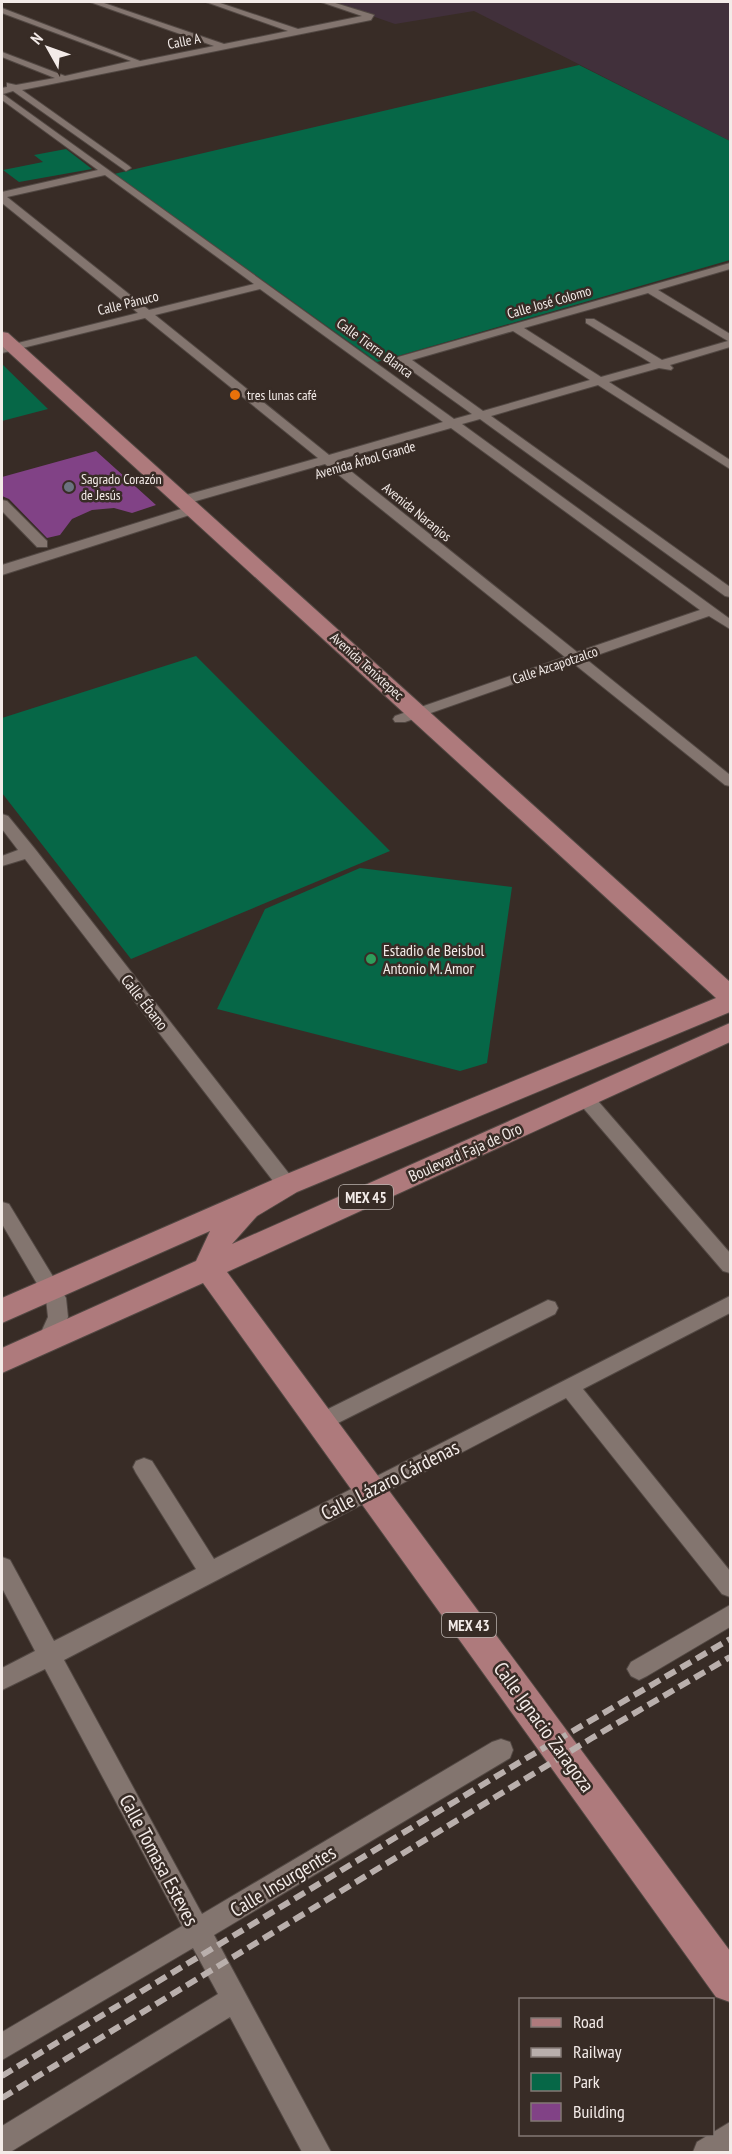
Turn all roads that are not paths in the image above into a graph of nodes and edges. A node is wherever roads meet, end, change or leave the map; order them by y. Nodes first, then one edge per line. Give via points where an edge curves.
1 (94, 2) edge
2 (210, 2) edge
3 (325, 2) edge
4 (2, 10) edge
5 (295, 31) junction
6 (221, 45) junction
7 (2, 54) edge
8 (134, 62) junction
9 (60, 77) junction
10 (7, 88) edge
11 (2, 96) edge
12 (98, 172) junction
13 (2, 197) edge
14 (730, 266) edge
15 (262, 285) junction
16 (649, 289) junction
17 (146, 314) junction
18 (590, 321) dead end
19 (521, 325) junction
20 (730, 338) edge
21 (730, 344) edge
22 (4, 348) edge
23 (730, 353) edge
24 (403, 358) junction
25 (376, 366) junction
26 (666, 368) junction
27 (612, 384) junction
28 (489, 420) junction
29 (458, 428) junction
30 (730, 453) edge
31 (333, 464) junction
32 (730, 465) edge
33 (2, 504) edge
34 (179, 507) junction
35 (2, 521) edge
36 (35, 546) junction
37 (2, 556) edge
38 (2, 570) edge
39 (730, 593) edge
40 (710, 611) junction
41 (730, 625) edge
42 (574, 658) junction
43 (409, 715) junction
44 (730, 782) edge
45 (2, 819) edge
46 (29, 852) junction
47 (2, 861) edge
48 (729, 1010) edge
49 (585, 1098) junction
50 (287, 1185) junction
51 (2, 1209) edge
52 (730, 1266) edge
53 (208, 1268) junction
54 (52, 1289) junction
55 (730, 1304) edge
56 (548, 1308) dead end
57 (2, 1311) edge
58 (48, 1339) junction
59 (2, 1361) edge
60 (570, 1388) junction
61 (321, 1422) junction
62 (144, 1467) dead end
63 (371, 1490) junction
64 (2, 1568) edge
65 (210, 1572) junction
66 (730, 1587) edge
67 (730, 1615) edge
68 (48, 1655) junction
69 (639, 1669) dead end
70 (2, 1680) edge
71 (501, 1750) dead end
72 (198, 1932) junction
73 (730, 1983) edge
74 (233, 2000) junction
75 (2, 2047) edge
76 (730, 2136) edge
77 (2, 2141) edge
78 (317, 2152) edge
79 (707, 2152) edge

1 - 6 street
2 - 5 street
3 - 5 street, Calle A via 368,16
4 - 8 street
5 - 6 street, Calle A
6 - 8 street, Calle A
7 - 9 street
8 - 9 street, Calle A
9 - 10 street, Calle A
10 - 12 street via 122,166
11 - 12 street, Calle Tierra Blanca
12 - 13 street
12 - 15 street, Calle Tierra Blanca
13 - 17 street, Avenida Naranjos
14 - 16 street, Calle José Colomo
15 - 17 street, Calle Pánuco
15 - 25 street, Calle Tierra Blanca
16 - 19 street, Calle José Colomo
16 - 20 street
17 - 22 street, Calle Pánuco
17 - 31 street, Avenida Naranjos
18 - 26 street
19 - 24 street, Calle José Colomo
19 - 27 street
21 - 26 street, Avenida Árbol Grande
22 - 34 main road, Avenida Tenixtepec
23 - 26 street, Avenida Árbol Grande
24 - 25 street, Calle José Colomo
24 - 28 street
25 - 29 street, Calle Tierra Blanca
26 - 27 street, Avenida Árbol Grande
27 - 28 street, Avenida Árbol Grande
27 - 30 street
27 - 32 street
28 - 29 street, Avenida Árbol Grande
28 - 39 street
29 - 31 street, Avenida Árbol Grande
29 - 40 street, Calle Tierra Blanca
31 - 34 street, Avenida Árbol Grande
31 - 42 street, Avenida Naranjos
33 - 36 street
34 - 36 street, Avenida Árbol Grande
34 - 38 street, Avenida Árbol Grande
34 - 43 main road, Avenida Tenixtepec
35 - 36 street
36 - 37 street, Avenida Árbol Grande
40 - 41 street, Calle Tierra Blanca
40 - 42 street, Calle Azcapotzalco
42 - 43 street, Calle Azcapotzalco
42 - 44 street, Avenida Naranjos
43 - 48 main road, Avenida Tenixtepec
45 - 46 street, Calle Ébano
46 - 47 street
46 - 50 street, Calle Ébano
48 - 49 main road, Boulevard Faja de Oro / MEX 45
48 - 50 main road, MEX 45
49 - 52 street
49 - 53 main road, Boulevard Faja de Oro / MEX 45
50 - 53 main road via 234,1218 217,1242
50 - 54 main road, MEX 45
51 - 54 street
53 - 58 main road, Boulevard Faja de Oro / MEX 45
53 - 61 main road, Calle Ignacio Zaragoza / MEX 43
54 - 57 main road, MEX 45
54 - 58 street via 58,1317
55 - 60 street, Calle Lázaro Cárdenas
56 - 61 street
58 - 59 main road, Boulevard Faja de Oro / MEX 45
60 - 63 street, Calle Lázaro Cárdenas
60 - 66 street
61 - 63 main road, Calle Ignacio Zaragoza / MEX 43
62 - 65 street
63 - 65 street, Calle Lázaro Cárdenas
63 - 73 main road, Calle Ignacio Zaragoza / MEX 43
64 - 68 street, Calle Tomasa Esteves
65 - 68 street, Calle Lázaro Cárdenas
67 - 69 street
68 - 70 street, Calle Lázaro Cárdenas
68 - 72 street, Calle Tomasa Esteves
71 - 72 street, Calle Insurgentes
72 - 74 street, Calle Tomasa Esteves
72 - 75 street, Calle Insurgentes
74 - 77 street
74 - 78 street, Calle Tomasa Esteves
76 - 79 street

